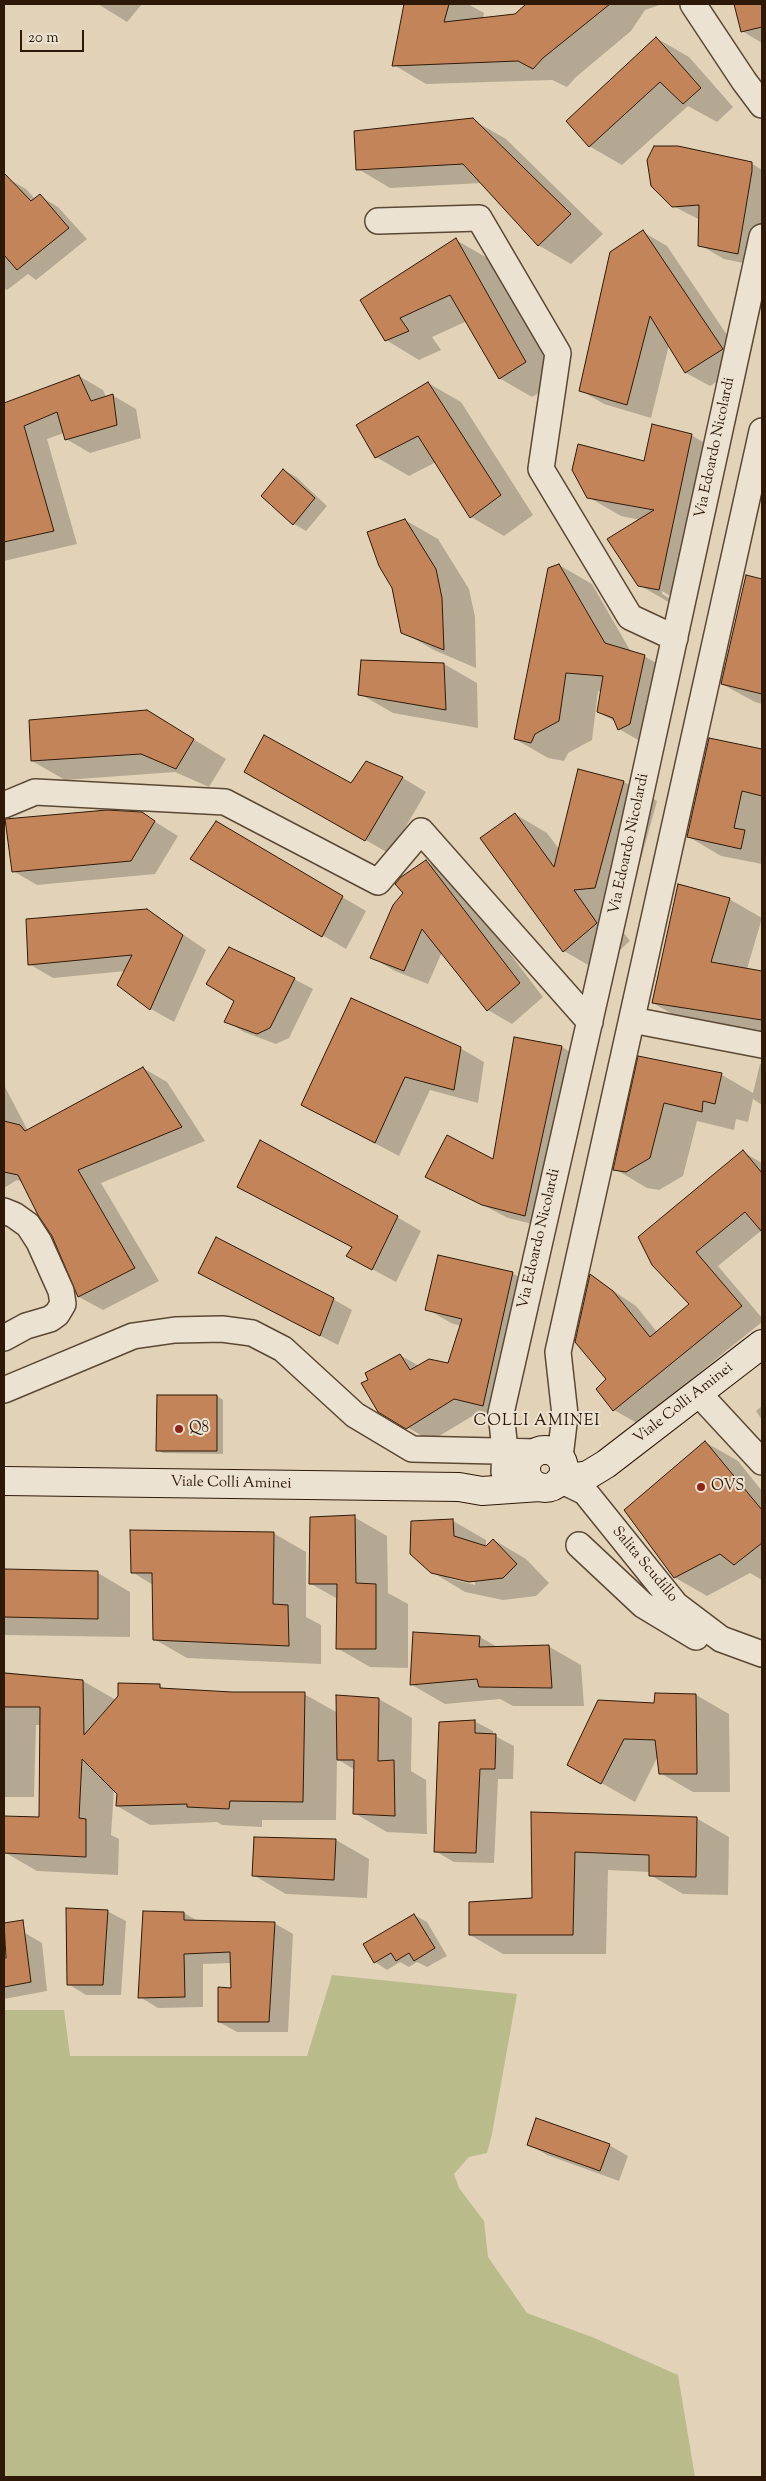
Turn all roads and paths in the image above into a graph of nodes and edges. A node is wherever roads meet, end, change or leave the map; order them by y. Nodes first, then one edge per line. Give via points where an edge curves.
1 (693, 4) edge
2 (762, 105) edge
3 (378, 221) dead end
4 (762, 237) edge
5 (762, 431) edge
6 (675, 638) junction
7 (4, 805) edge
8 (632, 1020) junction
9 (590, 1022) junction
10 (762, 1045) edge
11 (4, 1211) edge
12 (4, 1338) edge
13 (762, 1344) edge
14 (4, 1390) edge
15 (698, 1394) junction
16 (762, 1462) edge
17 (534, 1466) junction
18 (4, 1481) edge
19 (459, 1487) junction
20 (579, 1546) dead end
21 (720, 1639) junction
22 (762, 1654) edge

1 - 2 street
3 - 6 street via 478,218 558,353 542,469 630,617
4 - 6 street, Via Edoardo Nicolardi
5 - 8 street
6 - 9 street, Via Edoardo Nicolardi
7 - 9 street via 35,792 225,802 378,882 421,831
8 - 10 street
8 - 17 street via 558,1352 566,1415
9 - 17 street, Via Edoardo Nicolardi via 501,1413
11 - 12 street via 28,1225 61,1291 63,1304 58,1314 50,1319 26,1326
13 - 15 main road, Viale Colli Aminei
14 - 17 street via 133,1336 222,1328 252,1333 283,1349 355,1415 400,1444 412,1449 466,1452
15 - 16 street
15 - 17 main road, Viale Colli Aminei via 588,1475
17 - 19 main road, Viale Colli Aminei
17 - 19 main road, Viale Colli Aminei via 482,1491
17 - 21 street, Salita Scudillo via 585,1492 676,1604
18 - 19 main road, Viale Colli Aminei
20 - 21 street via 643,1605 698,1638
21 - 22 street, Salita Scudillo

